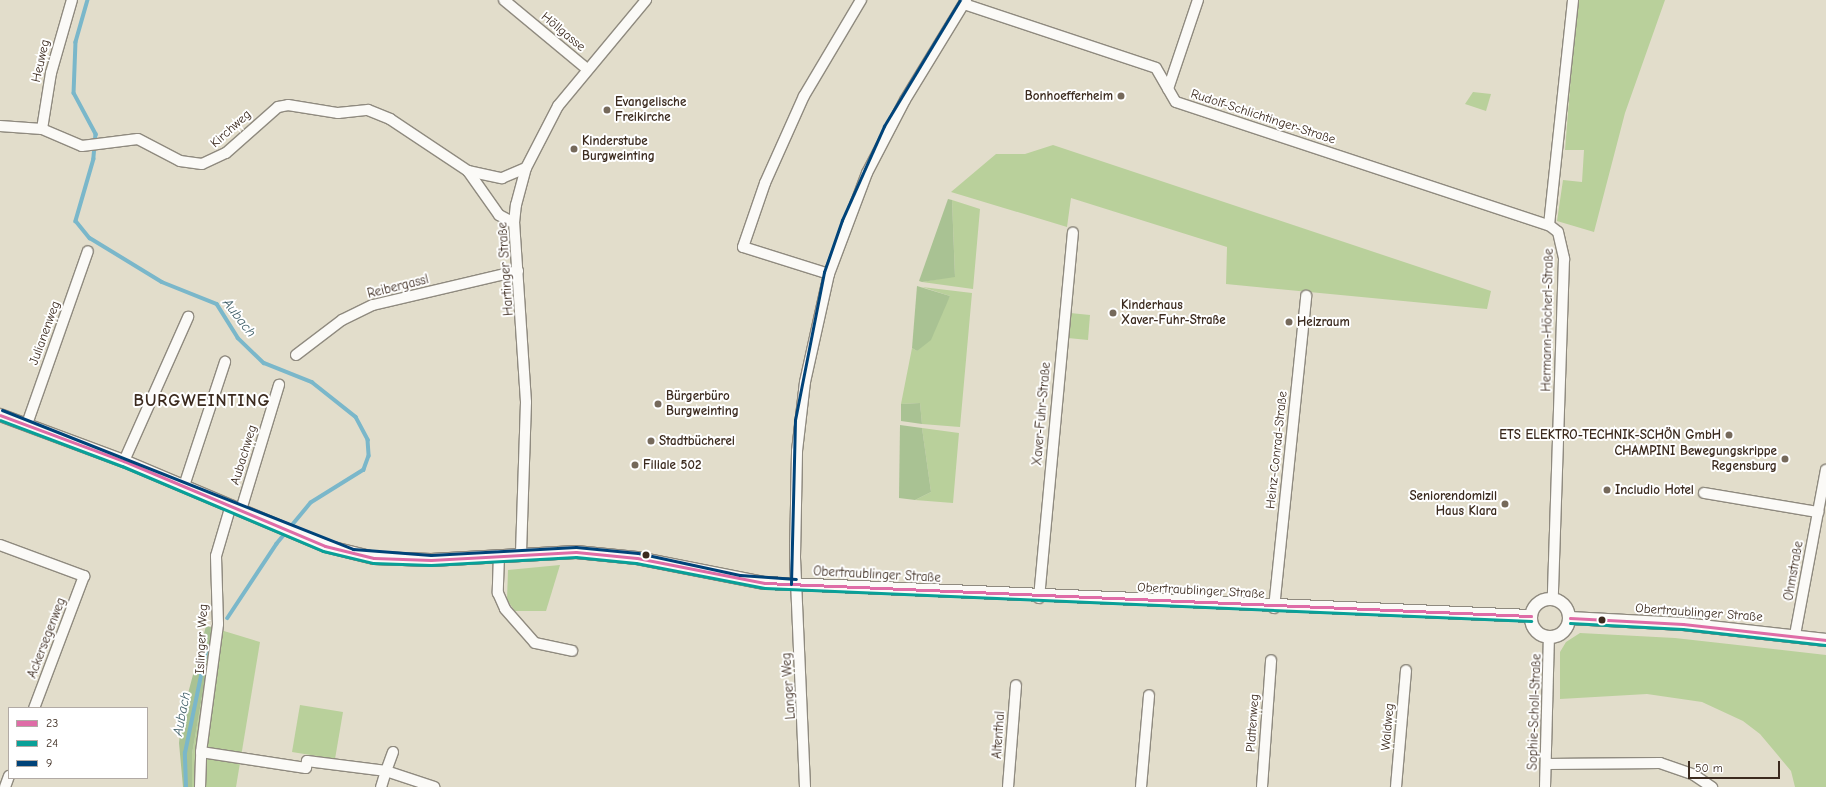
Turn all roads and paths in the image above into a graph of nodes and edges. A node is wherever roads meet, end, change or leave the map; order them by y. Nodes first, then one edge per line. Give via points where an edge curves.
1 (72, 0) edge
2 (504, 0) edge
3 (646, 0) edge
4 (861, 0) edge
5 (1198, 0) edge
6 (1573, 0) edge
7 (965, 2) edge
8 (586, 68) junction
9 (1168, 89) junction
10 (0, 126) edge
11 (42, 129) junction
12 (526, 168) junction
13 (468, 171) junction
14 (514, 223) junction
15 (1549, 225) junction
16 (1073, 233) dead end
17 (88, 251) dead end
18 (518, 271) junction
19 (829, 274) junction
20 (1306, 296) dead end
21 (188, 317) dead end
22 (296, 355) dead end
23 (225, 362) dead end
24 (279, 385) dead end
25 (0, 415) edge
26 (27, 424) junction
27 (124, 461) junction
28 (1826, 470) edge
29 (184, 486) junction
30 (1704, 493) dead end
31 (236, 507) junction
32 (1818, 512) junction
33 (0, 545) edge
34 (520, 553) junction
35 (499, 555) junction
36 (796, 584) junction
37 (1039, 598) junction
38 (1553, 598) junction
39 (1274, 608) junction
40 (1531, 616) junction
41 (1570, 618) junction
42 (1795, 635) junction
43 (1549, 638) junction
44 (1826, 640) edge
45 (572, 651) dead end
46 (1271, 660) dead end
47 (1406, 670) dead end
48 (1016, 685) dead end
49 (1149, 695) dead end
50 (34, 707) edge
51 (201, 752) junction
52 (393, 752) dead end
53 (1547, 764) junction
54 (386, 771) junction
55 (200, 787) edge
56 (381, 787) edge
57 (434, 787) edge
58 (805, 787) edge
59 (1008, 787) edge
60 (1142, 787) edge
61 (1262, 787) edge
62 (1396, 787) edge
63 (1545, 787) edge
64 (1712, 787) edge

1 - 11 street, Heuweg via 54,57
2 - 8 street, Höllgasse
3 - 8 street, Hartinger Straße
4 - 19 street via 798,108 765,183 743,247
5 - 9 street
6 - 15 street
7 - 9 street, Rudolf-Schlichtinger-Straße via 1156,68
7 - 19 street, Langer Weg via 889,128 847,222
8 - 12 street, Hartinger Straße via 542,133
9 - 15 street, Rudolf-Schlichtinger-Straße via 1176,102
10 - 11 street, Kirchweg
11 - 13 street, Kirchweg via 82,146 138,139 180,161 202,164 220,157 278,107 288,105 338,113 368,110 390,119
12 - 13 street, Kirchweg via 502,178
12 - 14 street, Hartinger Straße
13 - 14 street, Kirchweg via 499,215
14 - 18 street, Hartinger Straße
15 - 38 street, Hermann-Höcherl-Straße via 1558,232 1564,260
16 - 37 street, Xaver-Fuhr-Straße
17 - 26 street, Julianenweg
18 - 22 street, Reibergassl via 373,305 342,320
18 - 34 street, Hartinger Straße via 526,402
19 - 36 street, Langer Weg via 800,421
20 - 39 street, Heinz-Conrad-Straße
21 - 27 street
23 - 29 street
24 - 31 street, Aubachweg
25 - 26 street, Obertraublinger Straße
26 - 27 street, Obertraublinger Straße
27 - 29 street, Obertraublinger Straße
28 - 32 street, Ohmstraße
29 - 31 street, Obertraublinger Straße
30 - 32 street
31 - 35 street, Obertraublinger Straße via 325,546 374,558 431,560
31 - 51 street, Islinger Weg via 216,556 218,624
32 - 42 street, Ohmstraße
33 - 50 street, Ackersegenweg via 84,576
34 - 35 street, Obertraublinger Straße
34 - 36 street, Obertraublinger Straße via 576,552 637,558 739,580
35 - 45 street via 498,593 505,609 535,643
36 - 37 street, Obertraublinger Straße
36 - 58 street, Langer Weg
37 - 39 street, Obertraublinger Straße
38 - 40 street via 1538,603
38 - 41 street via 1568,609
39 - 40 street, Obertraublinger Straße
40 - 43 street via 1536,631
41 - 42 street, Obertraublinger Straße via 1683,624
41 - 43 street via 1564,632
42 - 44 street, Obertraublinger Straße
43 - 53 street, Sophie-Scholl-Straße
46 - 61 street, Plattenweg
47 - 62 street, Waldweg
48 - 59 street, Altenthal
49 - 60 street
51 - 54 street via 306,768 307,761
51 - 55 street, Islinger Weg
52 - 54 street
53 - 63 street, Sophie-Scholl-Straße
53 - 64 street via 1660,764 1694,775
54 - 56 street
54 - 57 street

